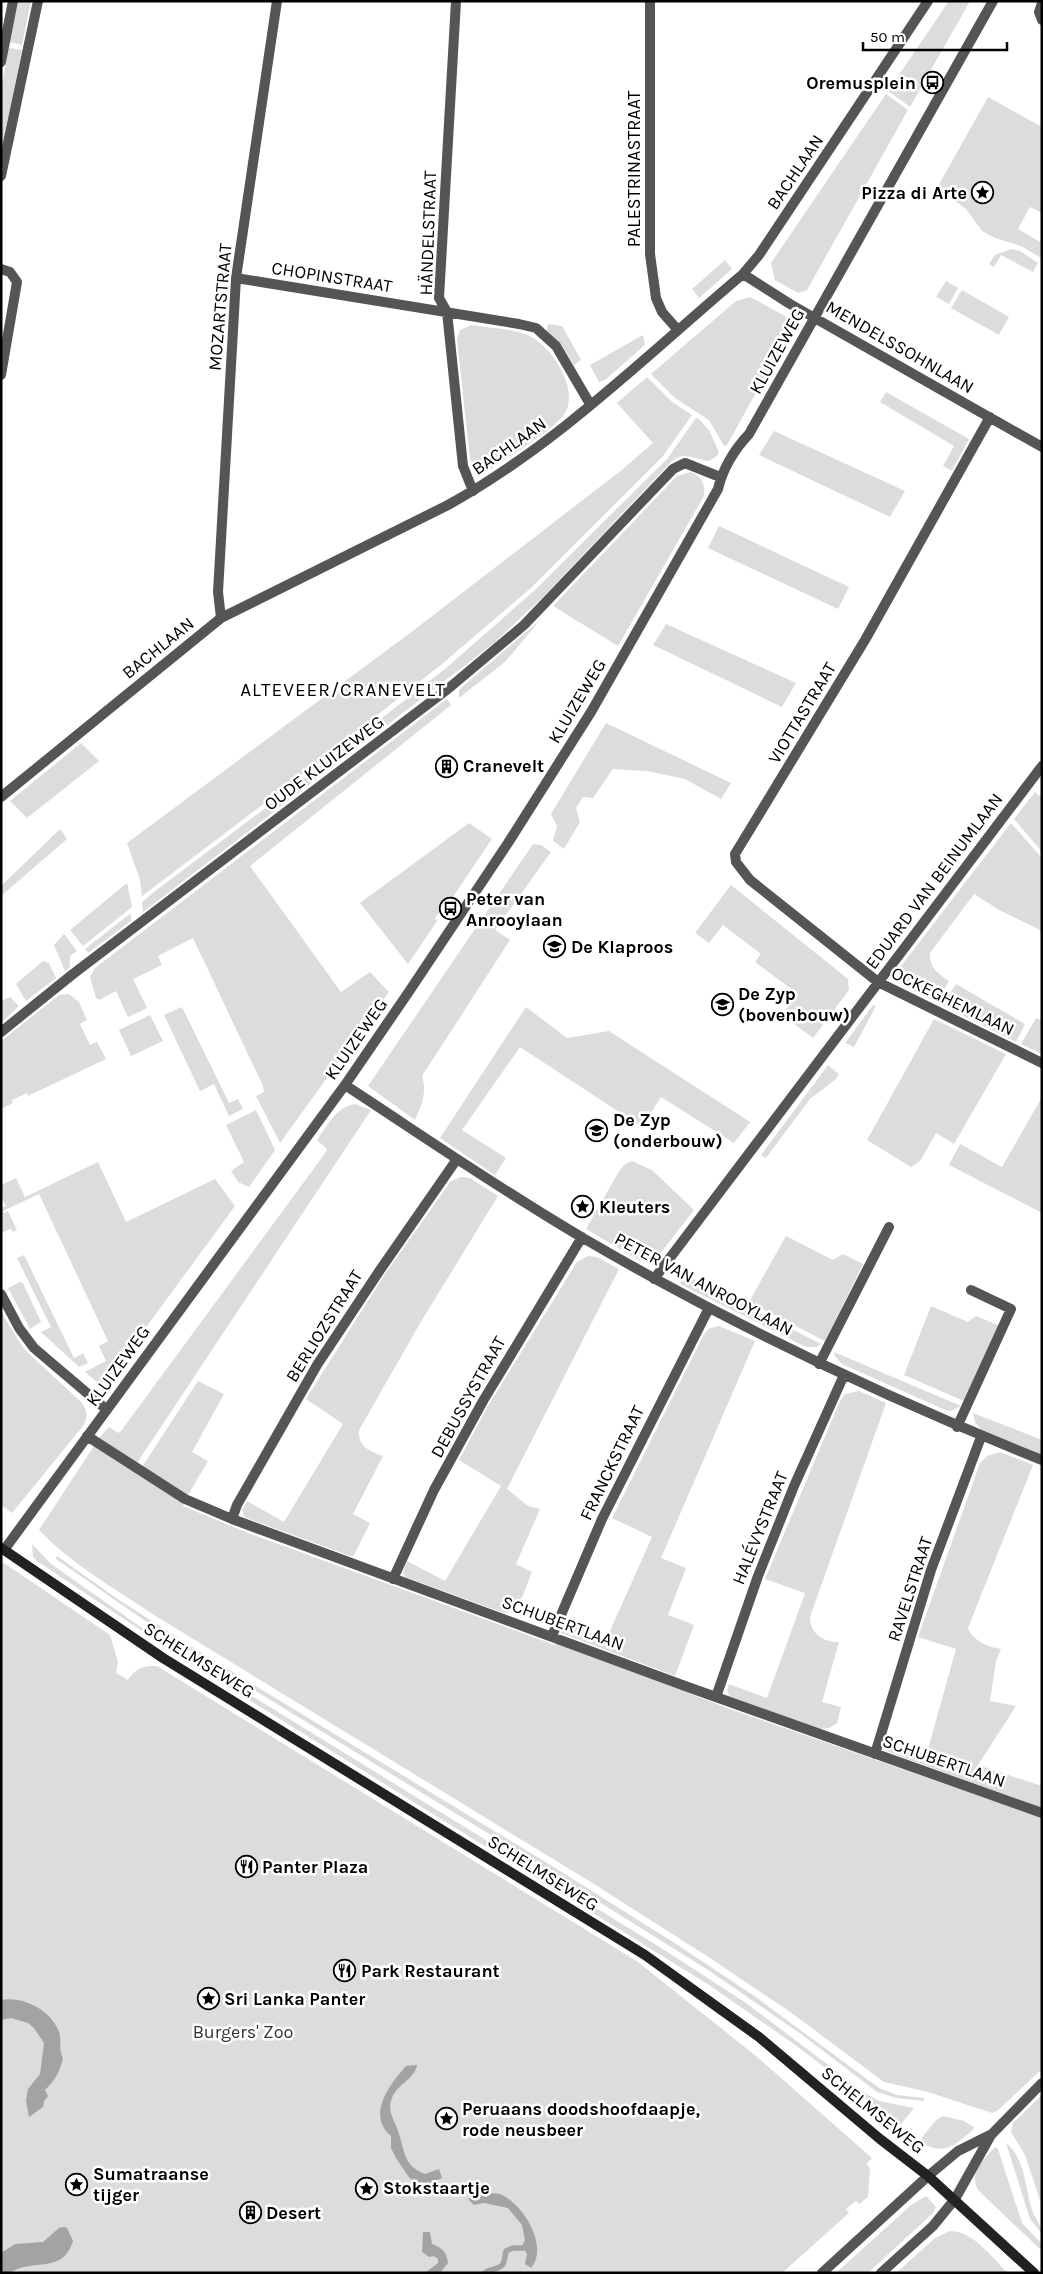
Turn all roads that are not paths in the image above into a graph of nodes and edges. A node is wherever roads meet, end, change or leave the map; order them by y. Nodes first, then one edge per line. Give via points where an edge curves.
1 (13, 1) edge
2 (38, 1) edge
3 (277, 1) edge
4 (456, 1) edge
5 (650, 1) edge
6 (928, 1) edge
7 (993, 1) edge
8 (1042, 3) edge
9 (1042, 20) edge
10 (1, 62) edge
11 (2, 175) edge
12 (1, 269) edge
13 (743, 274) junction
14 (236, 278) junction
15 (447, 312) junction
16 (814, 316) junction
17 (677, 329) junction
18 (1, 374) edge
19 (590, 404) junction
20 (990, 417) junction
21 (1042, 447) edge
22 (720, 478) junction
23 (473, 491) junction
24 (221, 618) junction
25 (1042, 766) edge
26 (1, 797) edge
27 (878, 982) junction
28 (1, 1032) edge
29 (1042, 1063) edge
30 (344, 1085) junction
31 (457, 1159) junction
32 (889, 1227) dead end
33 (582, 1237) junction
34 (654, 1279) junction
35 (971, 1290) dead end
36 (1, 1294) edge
37 (709, 1308) junction
38 (819, 1364) junction
39 (844, 1375) junction
40 (106, 1410) junction
41 (958, 1427) junction
42 (87, 1436) junction
43 (981, 1436) junction
44 (1042, 1460) edge
45 (232, 1519) junction
46 (3, 1549) edge
47 (393, 1579) junction
48 (552, 1636) junction
49 (716, 1697) junction
50 (875, 1754) junction
51 (1042, 1813) edge
52 (1042, 2083) edge
53 (991, 2135) junction
54 (928, 2176) junction
55 (955, 2199) junction
56 (822, 2273) edge
57 (881, 2273) edge
58 (1034, 2273) edge

1 - 10 street
2 - 11 street
3 - 14 street, MOZARTSTRAAT
4 - 15 street, HÄNDELSTRAAT via 439,298
5 - 17 street, PALESTRINASTRAAT via 650,254 656,298 662,312
6 - 13 street, BACHLAAN via 759,255
7 - 16 street, KLUIZEWEG
8 - 9 street
12 - 18 street via 10,272 17,282
13 - 16 street, MENDELSSOHNLAAN
13 - 17 street, BACHLAAN
14 - 15 street, CHOPINSTRAAT
14 - 24 street, MOZARTSTRAAT via 218,592
15 - 19 street, CHOPINSTRAAT via 536,328 556,346
15 - 23 street, HÄNDELSTRAAT via 463,466
16 - 20 street, MENDELSSOHNLAAN
16 - 22 street, KLUIZEWEG via 749,434 738,446
17 - 19 street, BACHLAAN
19 - 23 street, BACHLAAN via 560,430
20 - 21 street, MENDELSSOHNLAAN
20 - 27 street, VIOTTASTRAAT via 870,632 735,854 736,862 750,880
22 - 28 street, OUDE KLUIZEWEG via 685,463 673,469 549,600 486,658
22 - 30 street, KLUIZEWEG via 707,509 591,712 508,843
23 - 24 street, BACHLAAN
24 - 26 street, BACHLAAN
25 - 27 street, EDUARD VAN BEINUMLAAN
27 - 29 street, OCKEGHEMLAAN
27 - 34 street, EDUARD VAN BEINUMLAAN
30 - 31 street, PETER VAN ANROOYLAAN
30 - 40 street, KLUIZEWEG
31 - 33 street, PETER VAN ANROOYLAAN
31 - 45 street, BERLIOZSTRAAT via 317,1365
32 - 38 street
33 - 34 street, PETER VAN ANROOYLAAN
33 - 47 street, DEBUSSYSTRAAT via 434,1490
34 - 37 street, PETER VAN ANROOYLAAN
35 - 41 street via 1011,1309
36 - 40 street via 34,1348
37 - 38 street, PETER VAN ANROOYLAAN
37 - 48 street, FRANCKSTRAAT via 602,1519
38 - 39 street, PETER VAN ANROOYLAAN
39 - 41 street, PETER VAN ANROOYLAAN
39 - 49 street, HALÉVYSTRAAT via 758,1576
40 - 42 street, KLUIZEWEG
41 - 43 street, PETER VAN ANROOYLAAN
42 - 45 street, SCHUBERTLAAN via 185,1499
42 - 46 street, KLUIZEWEG
43 - 44 street, PETER VAN ANROOYLAAN
43 - 50 street, RAVELSTRAAT via 931,1570
45 - 47 street, SCHUBERTLAAN
46 - 54 main road, SCHELMSEWEG via 163,1658 645,1955 760,2037
47 - 48 street, SCHUBERTLAAN
48 - 49 street, SCHUBERTLAAN
49 - 50 street, SCHUBERTLAAN
50 - 51 street, SCHUBERTLAAN
52 - 53 street
53 - 54 street via 958,2151
53 - 55 street
54 - 55 main road, SCHELMSEWEG
54 - 56 street
55 - 57 street via 933,2226
55 - 58 main road, SCHELMSEWEG

